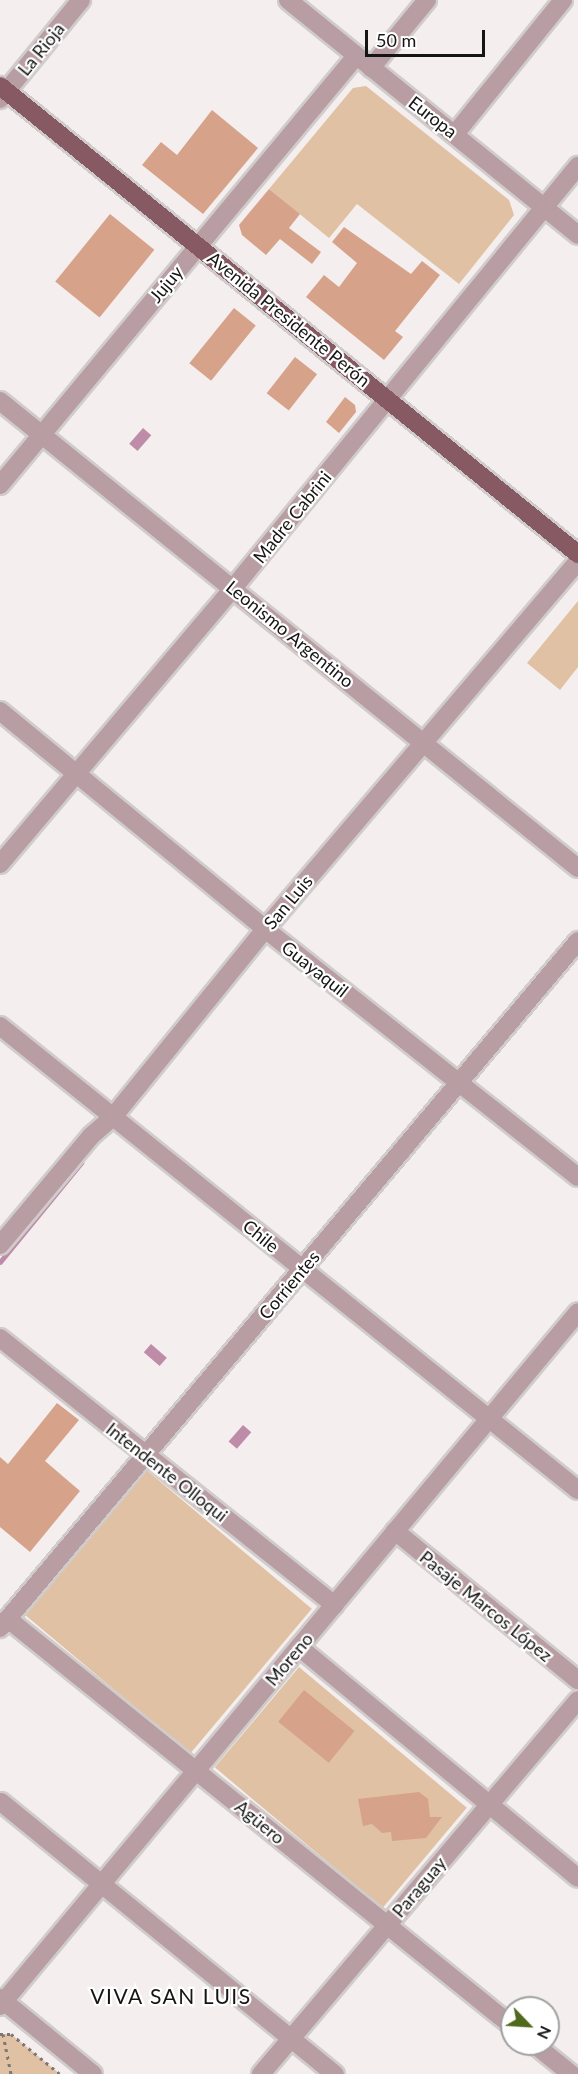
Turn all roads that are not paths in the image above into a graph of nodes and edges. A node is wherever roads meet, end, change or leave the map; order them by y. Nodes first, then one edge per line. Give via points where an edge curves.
1 (81, 0) edge
2 (288, 0) edge
3 (427, 0) edge
4 (563, 0) edge
5 (356, 56) junction
6 (371, 68) junction
7 (2, 92) edge
8 (455, 134) junction
9 (578, 165) edge
10 (544, 207) junction
11 (578, 235) edge
12 (198, 246) junction
13 (388, 399) junction
14 (0, 401) edge
15 (41, 435) junction
16 (0, 485) edge
17 (578, 554) edge
18 (578, 561) edge
19 (234, 588) junction
20 (0, 711) edge
21 (423, 742) junction
22 (76, 772) junction
23 (0, 864) edge
24 (578, 868) edge
25 (265, 929) junction
26 (578, 941) edge
27 (0, 1026) edge
28 (459, 1082) junction
29 (113, 1118) junction
30 (578, 1177) edge
31 (0, 1245) edge
32 (302, 1269) junction
33 (578, 1312) edge
34 (0, 1338) edge
35 (489, 1419) junction
36 (146, 1456) junction
37 (578, 1490) edge
38 (395, 1531) junction
39 (334, 1605) junction
40 (4, 1623) edge
41 (299, 1647) junction
42 (578, 1680) edge
43 (578, 1700) edge
44 (196, 1770) junction
45 (2, 1802) dead end
46 (489, 1804) junction
47 (578, 1878) edge
48 (102, 1884) junction
49 (387, 1925) junction
50 (1, 2002) edge
51 (500, 2016) edge
52 (291, 2038) junction
53 (549, 2056) edge
54 (93, 2074) edge
55 (261, 2074) edge
56 (334, 2074) edge
57 (571, 2074) edge

1 - 7 street, La Rioja
2 - 5 street, Europa
3 - 6 street
4 - 8 street
5 - 6 street, Europa
5 - 12 street, Jujuy
6 - 8 street, Europa
7 - 12 main road, Avenida Presidente Perón
8 - 10 street, Europa
9 - 10 street, Madre Cabrini
10 - 11 street, Europa
10 - 13 street, Madre Cabrini
12 - 13 main road, Avenida Presidente Perón
12 - 15 street, Jujuy
13 - 17 main road, Avenida Presidente Perón
13 - 19 street, Madre Cabrini
14 - 15 street, Leonismo Argentino
15 - 16 street, Jujuy
15 - 19 street, Leonismo Argentino
18 - 21 street, San Luis
19 - 21 street, Leonismo Argentino
19 - 22 street, Madre Cabrini
20 - 22 street, Guayaquil
21 - 24 street, Leonismo Argentino
21 - 25 street, San Luis
22 - 23 street, Madre Cabrini
22 - 25 street, Guayaquil
25 - 28 street, Guayaquil
25 - 29 street, San Luis
26 - 28 street, Corrientes
27 - 29 street, Chile
28 - 30 street, Guayaquil
28 - 32 street, Corrientes
29 - 31 street, San Luis via 91,1136
29 - 32 street, Chile
32 - 35 street, Chile
32 - 36 street, Corrientes
33 - 35 street, Moreno
34 - 36 street, Intendente Olloqui
35 - 37 street, Chile
35 - 38 street, Moreno
36 - 39 street, Intendente Olloqui
36 - 40 street, Corrientes
38 - 39 street, Moreno
38 - 42 street, Pasaje Marcos López
39 - 41 street, Moreno
40 - 44 street, Agüero
41 - 44 street, Moreno
41 - 46 street
43 - 46 street, Paraguay
44 - 48 street, Moreno
44 - 49 street, Agüero
45 - 48 street
46 - 47 street
46 - 49 street, Paraguay
48 - 50 street, Moreno
48 - 52 street
49 - 51 street, Agüero
49 - 52 street, Paraguay
50 - 54 street
52 - 55 street, Paraguay
52 - 56 street
53 - 57 street

